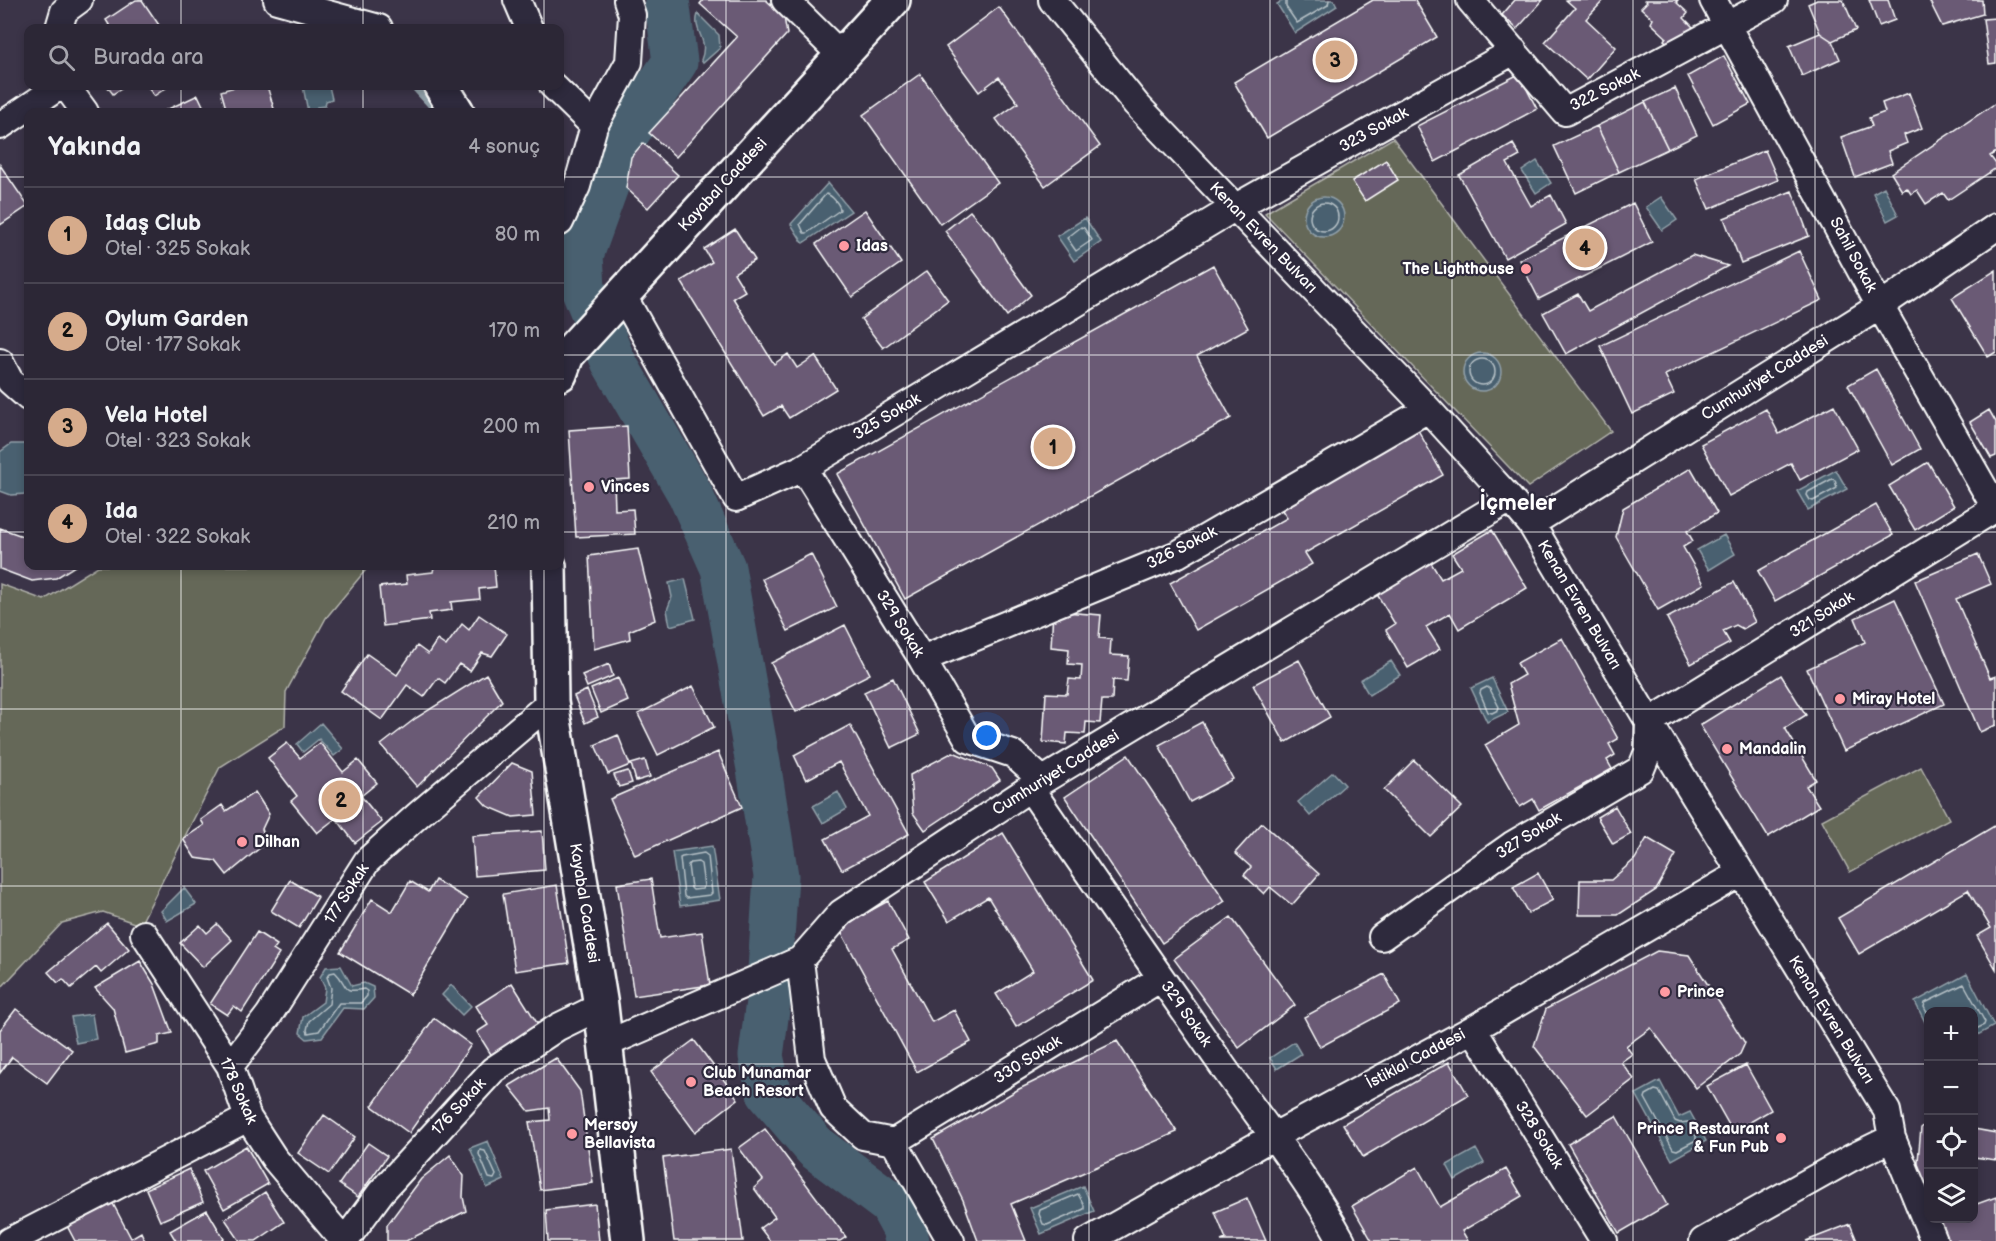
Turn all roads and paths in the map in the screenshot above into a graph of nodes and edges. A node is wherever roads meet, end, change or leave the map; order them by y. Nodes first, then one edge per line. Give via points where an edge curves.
1 (79, 0) edge
2 (277, 0) edge
3 (338, 0) edge
4 (517, 0) edge
5 (627, 0) edge
6 (785, 0) edge
7 (893, 0) edge
8 (1052, 0) edge
9 (1470, 0) edge
10 (1713, 0) edge
11 (1774, 0) edge
12 (60, 24) edge
13 (364, 24) edge
14 (377, 24) edge
15 (527, 24) edge
16 (1728, 26) junction
17 (1514, 51) junction
18 (842, 56) junction
19 (54, 90) edge
20 (69, 90) edge
21 (443, 90) edge
22 (558, 90) edge
23 (27, 108) edge
24 (81, 108) edge
25 (455, 108) edge
26 (24, 110) edge
27 (0, 126) edge
28 (594, 126) junction
29 (1234, 208) junction
30 (564, 214) edge
31 (1996, 228) edge
32 (622, 294) junction
33 (1880, 306) junction
34 (566, 354) edge
35 (1428, 409) junction
36 (803, 468) junction
37 (1510, 499) junction
38 (1994, 501) edge
39 (1530, 524) junction
40 (549, 570) edge
41 (922, 659) junction
42 (551, 702) junction
43 (1649, 722) junction
44 (1036, 784) junction
45 (1741, 873) junction
46 (144, 934) dead end
47 (1382, 937) dead end
48 (800, 960) junction
49 (1161, 978) junction
50 (601, 1006) junction
51 (1473, 1029) junction
52 (606, 1044) junction
53 (230, 1066) junction
54 (248, 1118) junction
55 (1274, 1136) junction
56 (1892, 1138) junction
57 (894, 1142) junction
58 (0, 1228) edge
59 (10, 1241) edge
60 (344, 1241) edge
61 (628, 1241) edge
62 (951, 1241) edge
63 (1088, 1241) edge
64 (1342, 1241) edge
65 (1604, 1241) edge
66 (1703, 1241) edge
67 (1934, 1241) edge

1 - 12 street via 64,11
2 - 13 street
3 - 14 street
4 - 15 street
5 - 28 street via 632,15 629,62
6 - 18 street
7 - 18 street, Kayabal Caddesi
8 - 29 street, Kenan Evren Bulvarı via 1136,104
9 - 17 street, 322 Sokak
10 - 16 street, Sahil Sokak
11 - 16 street, 322 Sokak
16 - 17 street, 322 Sokak via 1565,112
16 - 33 street, Sahil Sokak
17 - 29 street, 323 Sokak
18 - 32 street, Kayabal Caddesi
19 - 23 street
20 - 24 street
21 - 25 street
22 - 28 street
26 - 27 street
28 - 30 street via 577,186
29 - 35 street, Kenan Evren Bulvarı
29 - 36 street, 325 Sokak
31 - 33 street, Cumhuriyet Caddesi
32 - 34 street, Kayabal Caddesi
32 - 36 street, 325 Sokak via 736,498
33 - 38 street, Sahil Sokak
33 - 39 street, Cumhuriyet Caddesi
35 - 37 street, Kenan Evren Bulvarı
35 - 41 street, 326 Sokak via 1178,554
36 - 41 street, 329 Sokak
37 - 39 street, Kenan Evren Bulvarı
37 - 44 street, Cumhuriyet Caddesi
38 - 43 street, 321 Sokak
39 - 43 street, Kenan Evren Bulvarı
40 - 42 street, Kayabal Caddesi
41 - 44 street, 329 Sokak via 968,739 1013,754
42 - 50 street, Kayabal Caddesi
42 - 53 street, 177 Sokak via 368,861 269,1015
43 - 45 street, Kenan Evren Bulvarı
43 - 47 street, 327 Sokak via 1648,752 1641,769 1512,845
44 - 48 street, Cumhuriyet Caddesi via 842,913
44 - 49 street, 329 Sokak
45 - 51 street, İstiklal Caddesi
45 - 56 street, Kenan Evren Bulvarı via 1887,1111
46 - 53 street, 178 Sokak
48 - 52 street, Cumhuriyet Caddesi
48 - 57 street via 812,1059 833,1108 863,1136
49 - 55 street, 329 Sokak
49 - 57 street, 330 Sokak
50 - 52 street, Kayabal Caddesi
50 - 60 street, 176 Sokak via 558,1027 493,1070 381,1192
51 - 55 street, İstiklal Caddesi
51 - 65 street, 328 Sokak
52 - 61 street, Kayabal Caddesi
53 - 54 street, 178 Sokak
54 - 59 street
54 - 60 street, 178 Sokak via 274,1158
55 - 63 street, İstiklal Caddesi
55 - 64 street, 329 Sokak
56 - 66 street
56 - 67 street, Kenan Evren Bulvarı
57 - 62 street
58 - 59 street

